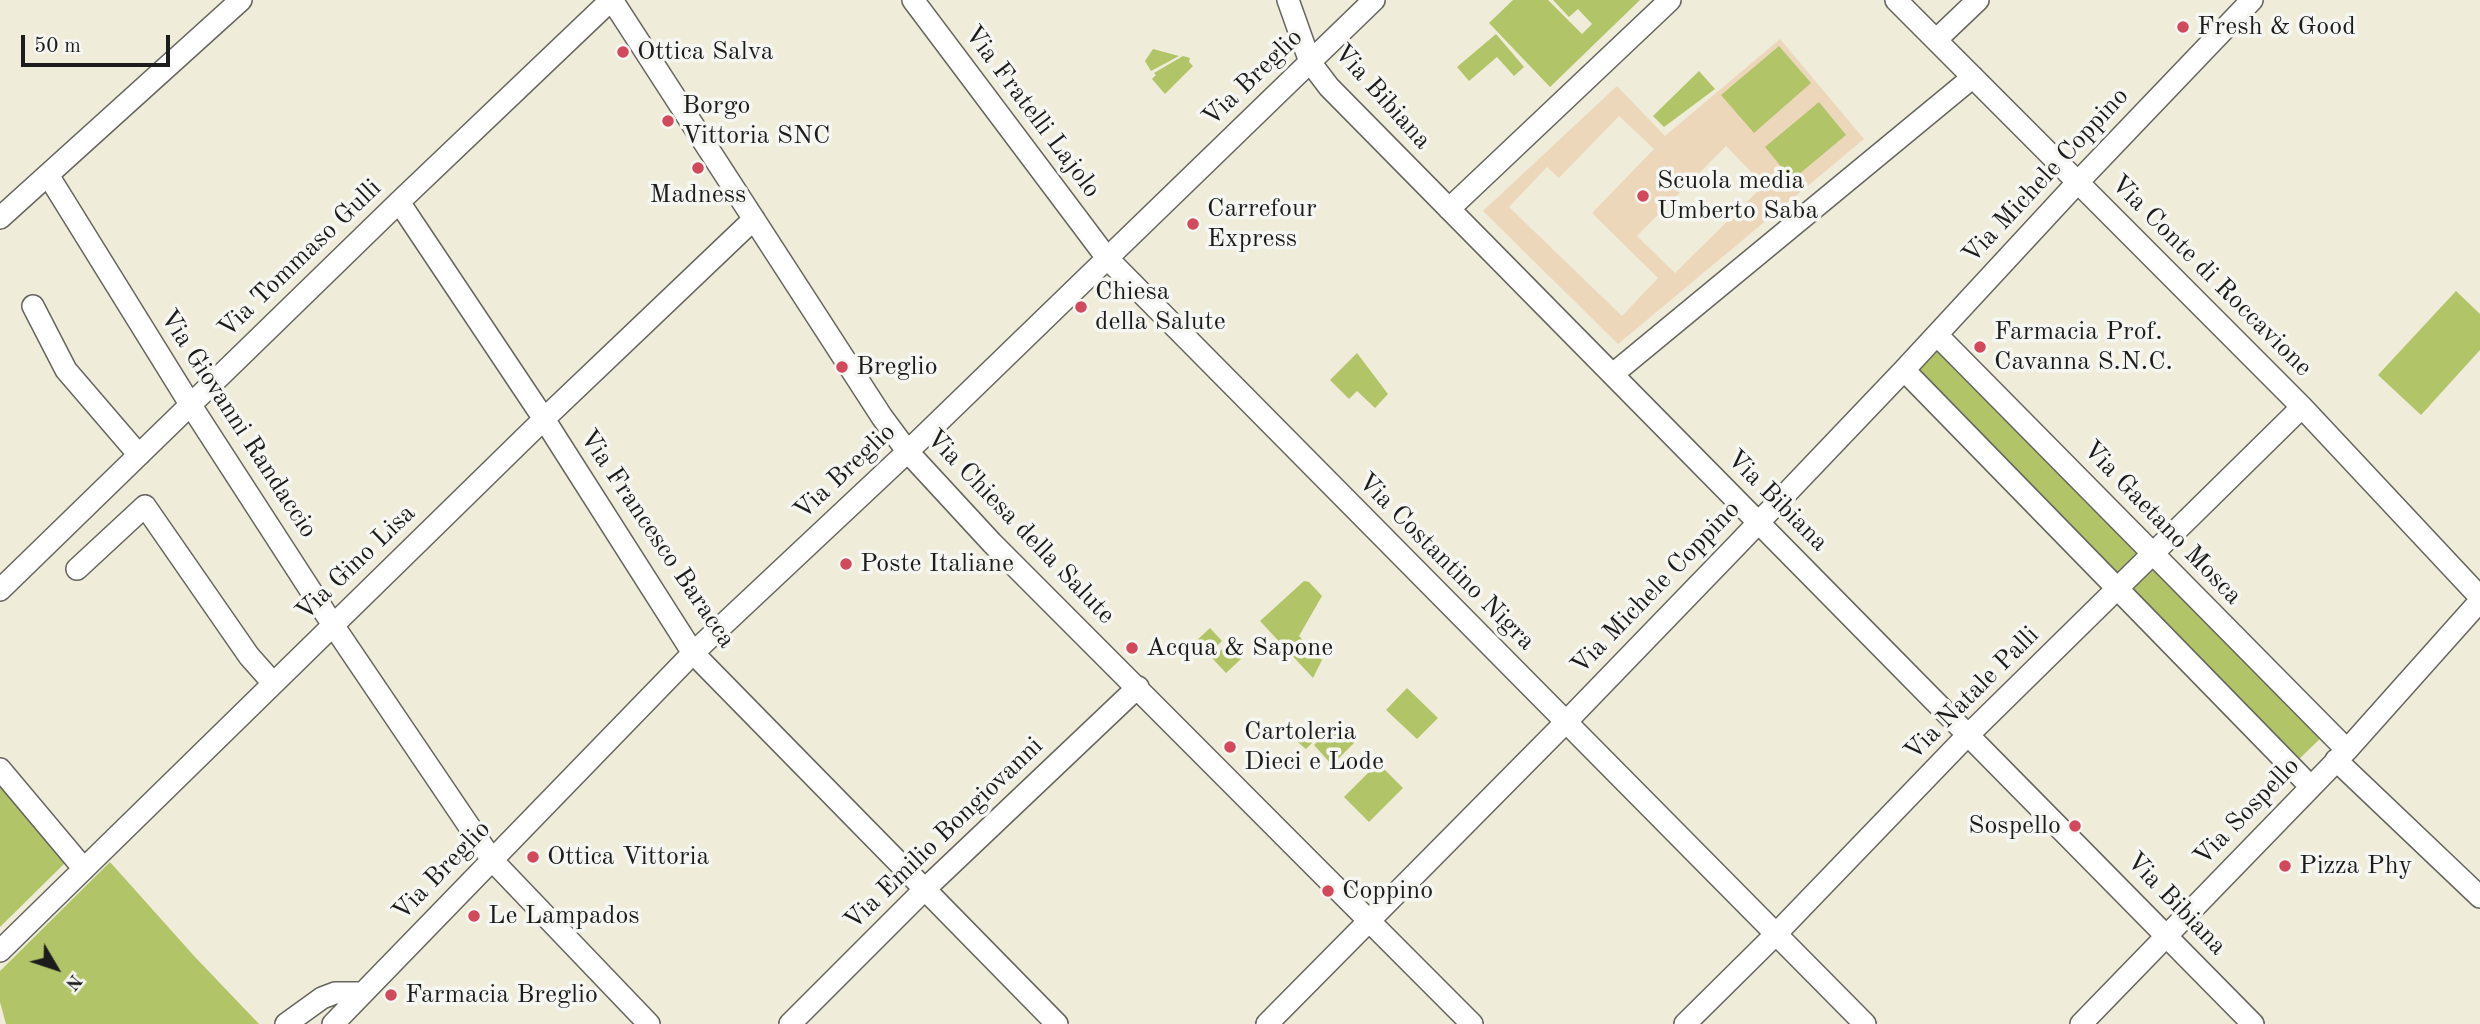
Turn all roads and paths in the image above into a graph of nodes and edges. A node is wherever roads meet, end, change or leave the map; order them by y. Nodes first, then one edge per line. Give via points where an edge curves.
1 (241, 0) edge
2 (612, 0) edge
3 (913, 0) edge
4 (1288, 0) edge
5 (1374, 0) edge
6 (1670, 0) edge
7 (1896, 0) edge
8 (1978, 0) edge
9 (2252, 0) edge
10 (1936, 40) junction
11 (1310, 62) junction
12 (1973, 77) junction
13 (48, 175) junction
14 (2078, 182) junction
15 (399, 202) junction
16 (1449, 209) junction
17 (0, 218) edge
18 (754, 219) junction
19 (1107, 258) junction
20 (33, 306) dead end
21 (1937, 335) junction
22 (1904, 370) junction
23 (1613, 374) junction
24 (190, 404) junction
25 (2302, 407) junction
26 (544, 419) junction
27 (908, 452) junction
28 (139, 454) junction
29 (1758, 522) junction
30 (2153, 554) junction
31 (77, 569) dead end
32 (2118, 588) junction
33 (0, 590) edge
34 (2480, 599) edge
35 (333, 625) junction
36 (693, 653) junction
37 (273, 683) junction
38 (1138, 687) junction
39 (1565, 723) junction
40 (1969, 734) junction
41 (2342, 755) junction
42 (0, 769) edge
43 (2312, 787) junction
44 (492, 860) junction
45 (84, 869) junction
46 (925, 889) junction
47 (2480, 897) edge
48 (1371, 920) junction
49 (1775, 935) junction
50 (2167, 935) junction
51 (0, 951) edge
52 (363, 993) junction
53 (286, 1024) edge
54 (332, 1024) edge
55 (649, 1024) edge
56 (790, 1024) edge
57 (1057, 1024) edge
58 (1267, 1024) edge
59 (1472, 1024) edge
60 (1685, 1024) edge
61 (1865, 1024) edge
62 (2081, 1024) edge
63 (2253, 1024) edge

1 - 13 street
2 - 15 street, Via Tommaso Gulli
2 - 18 street, Via Chiesa della Salute
3 - 19 street, Via Fratelli Lajolo
4 - 11 street, Via Bibiana
5 - 11 street, Via Breglio
6 - 16 street
7 - 10 street, Via Conte di Roccavione
8 - 10 street
9 - 14 street, Via Michele Coppino
10 - 12 street, Via Conte di Roccavione
11 - 16 street, Via Bibiana
11 - 19 street, Via Breglio
12 - 14 street, Via Conte di Roccavione
12 - 23 street
13 - 17 street
13 - 24 street, Via Giovanni Randaccio
14 - 21 street, Via Michele Coppino
14 - 25 street, Via Conte di Roccavione
15 - 24 street, Via Tommaso Gulli
15 - 26 street, Via Francesco Baracca
16 - 23 street, Via Bibiana
18 - 26 street, Via Gino Lisa
18 - 27 street, Via Chiesa della Salute
19 - 27 street, Via Breglio
19 - 39 street, Via Costantino Nigra
20 - 28 street via 66,370
21 - 22 street, Via Michele Coppino
21 - 30 street, Via Gaetano Mosca
22 - 29 street, Via Michele Coppino
22 - 32 street
23 - 29 street, Via Bibiana
24 - 28 street, Via Tommaso Gulli
24 - 35 street, Via Giovanni Randaccio
25 - 30 street, Via Natale Palli
25 - 34 street, Via Conte di Roccavione
26 - 35 street, Via Gino Lisa
26 - 36 street, Via Francesco Baracca
27 - 36 street, Via Breglio
27 - 38 street, Via Chiesa della Salute via 983,534
28 - 33 street, Via Tommaso Gulli
29 - 39 street, Via Michele Coppino
29 - 40 street, Via Bibiana
30 - 32 street, Via Natale Palli
30 - 41 street, Via Gaetano Mosca
31 - 37 street via 145,506 249,656
32 - 40 street, Via Natale Palli
32 - 43 street
34 - 41 street, Via Sospello
35 - 37 street, Via Gino Lisa
35 - 44 street, Via Giovanni Randaccio
36 - 44 street, Via Breglio
36 - 46 street, Via Francesco Baracca
37 - 45 street, Via Gino Lisa
38 - 46 street, Via Emilio Bongiovanni
38 - 48 street, Via Chiesa della Salute
39 - 48 street, Via Michele Coppino
39 - 49 street, Via Costantino Nigra
40 - 49 street, Via Natale Palli
40 - 50 street, Via Bibiana
41 - 43 street, Via Sospello
41 - 47 street, Via Sospello
42 - 45 street
43 - 50 street, Via Sospello
44 - 52 street, Via Breglio
44 - 55 street, Via Giovanni Randaccio
45 - 51 street, Via Gino Lisa
46 - 56 street, Via Emilio Bongiovanni
46 - 57 street, Via Francesco Baracca
48 - 58 street, Via Michele Coppino
48 - 59 street, Via Chiesa della Salute
49 - 60 street, Via Natale Palli
49 - 61 street, Via Costantino Nigra
50 - 62 street, Via Sospello
50 - 63 street, Via Bibiana
52 - 53 street via 322,998
52 - 54 street, Via Breglio

